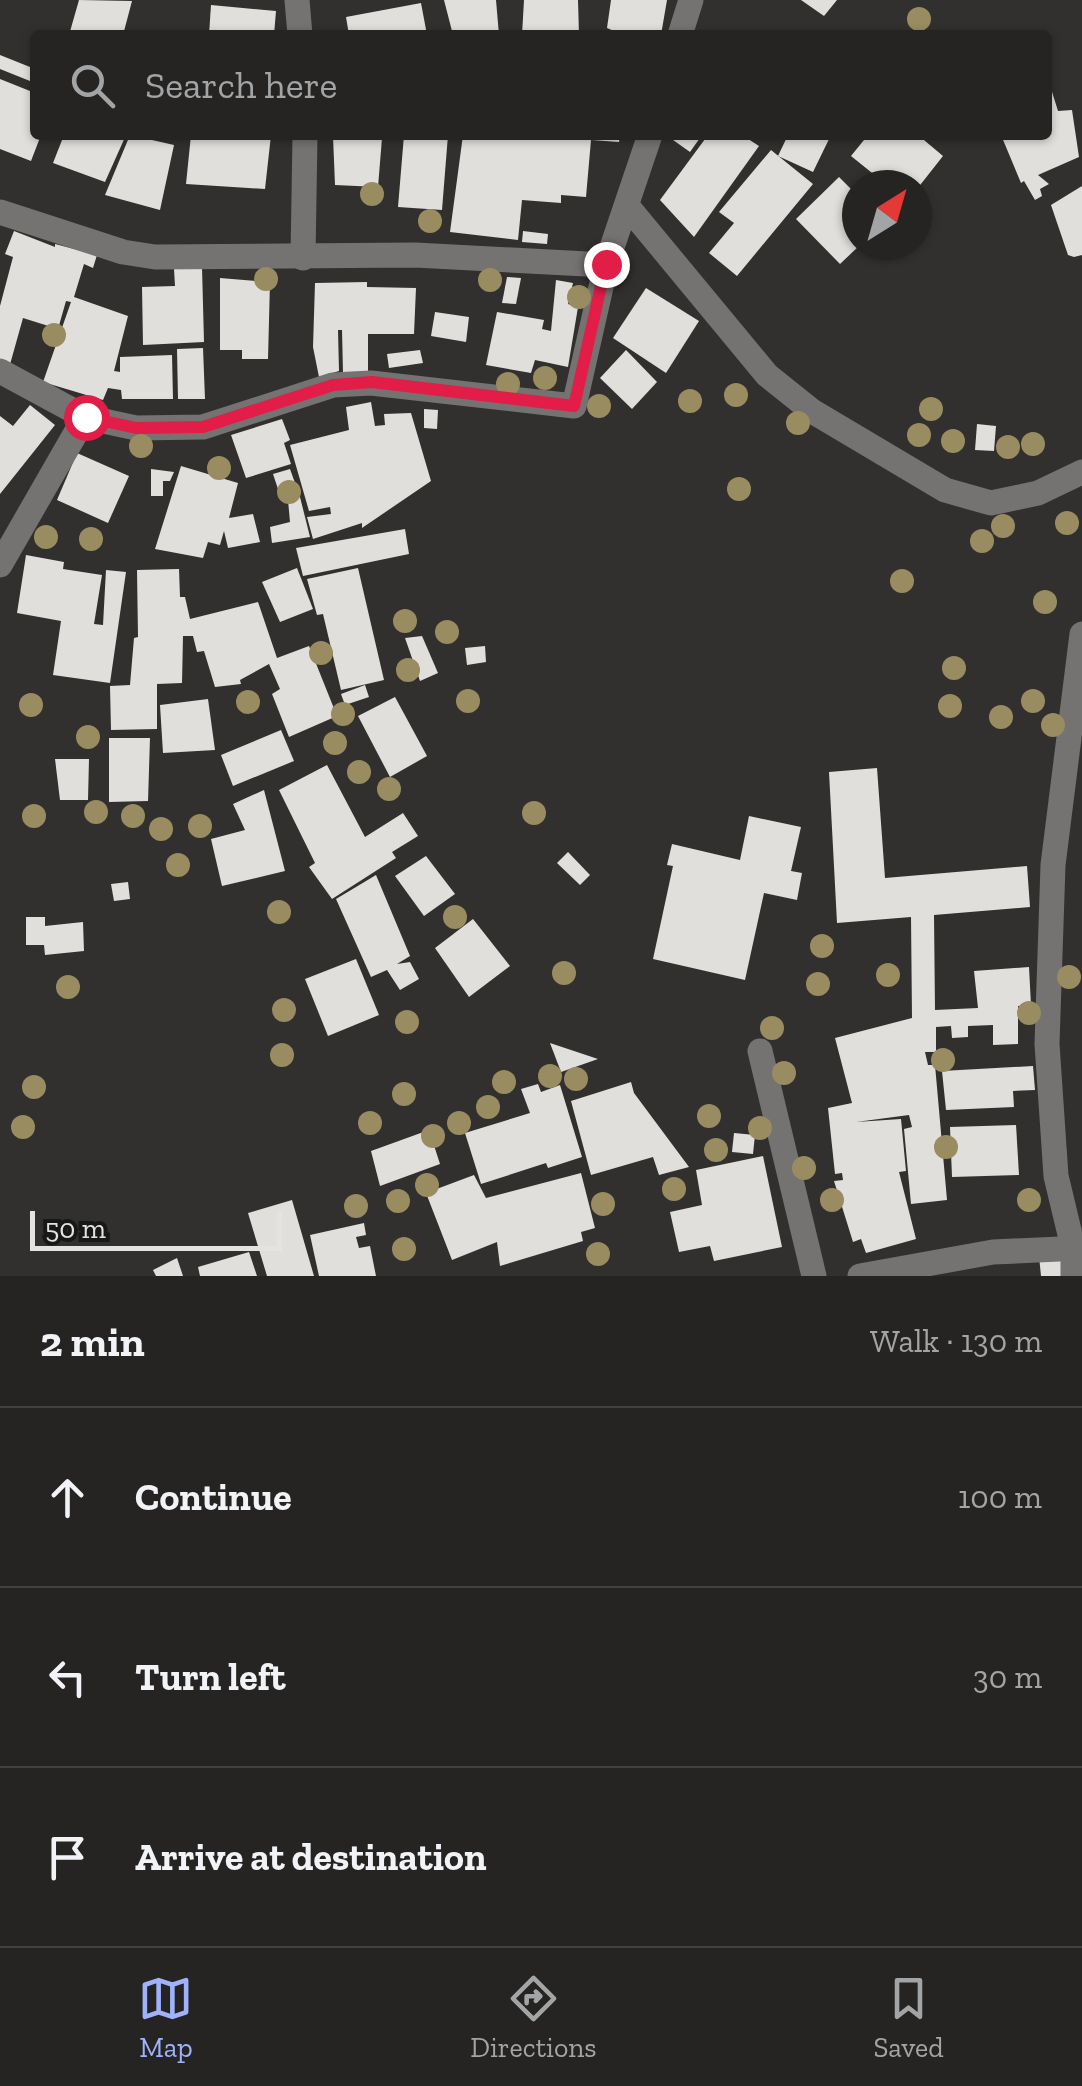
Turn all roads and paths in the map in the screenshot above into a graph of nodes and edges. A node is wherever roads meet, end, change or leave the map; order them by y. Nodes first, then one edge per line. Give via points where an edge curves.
1 (297, 0) edge
2 (691, 0) edge
3 (300, 30) edge
4 (682, 30) edge
5 (305, 140) edge
6 (648, 140) edge
7 (628, 207) junction
8 (0, 212) edge
9 (303, 258) junction
10 (606, 264) junction
11 (0, 371) edge
12 (86, 417) junction
13 (1082, 472) edge
14 (0, 565) edge
15 (1082, 634) edge
16 (760, 1051) dead end
17 (1077, 1248) edge
18 (814, 1276) edge
19 (860, 1276) edge
20 (1073, 1276) edge

1 - 3 street
2 - 4 street
5 - 9 street
6 - 7 street
7 - 10 street
7 - 13 street via 766,376 945,490 990,503 1038,493
8 - 9 street via 155,258
9 - 10 street via 415,255
10 - 12 street via 574,406 372,382 333,385 203,427 136,428
11 - 12 street
12 - 14 street
15 - 17 street via 1053,865 1046,1044 1056,1176
16 - 18 street
17 - 19 street via 993,1252
17 - 20 street

